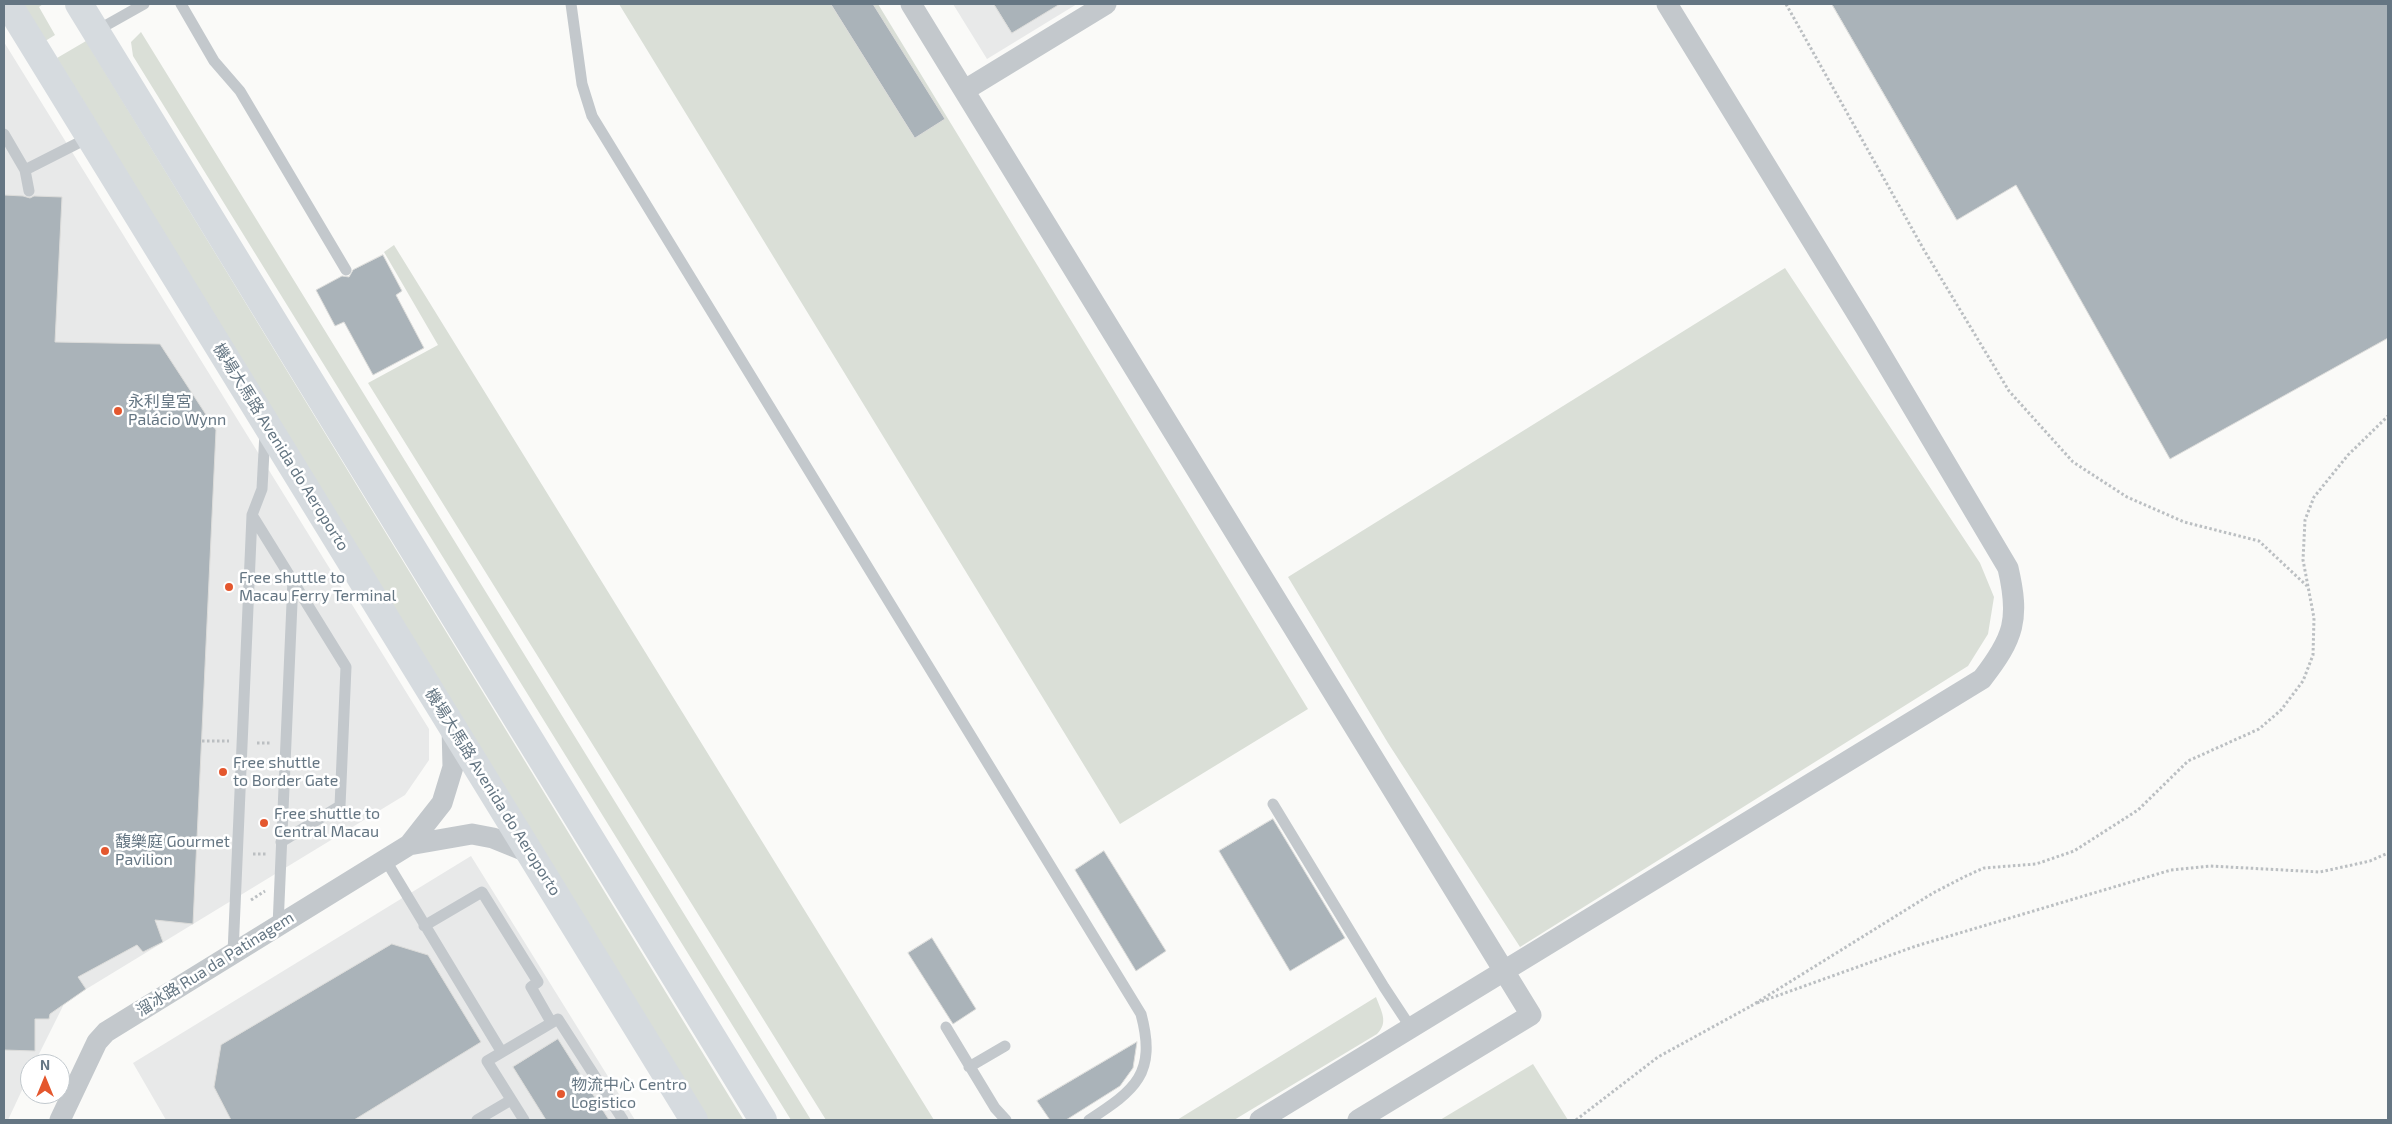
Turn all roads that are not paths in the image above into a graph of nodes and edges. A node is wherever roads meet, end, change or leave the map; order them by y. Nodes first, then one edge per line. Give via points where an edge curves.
1 (8, 4) edge
2 (79, 4) edge
3 (144, 4) edge
4 (181, 4) edge
5 (571, 4) edge
6 (911, 4) edge
7 (1106, 4) edge
8 (1667, 4) edge
9 (96, 31) junction
10 (965, 90) junction
11 (4, 134) edge
12 (90, 137) junction
13 (25, 170) junction
14 (29, 191) dead end
15 (346, 270) dead end
16 (265, 422) junction
17 (252, 515) junction
18 (293, 580) junction
19 (452, 725) junction
20 (1273, 804) dead end
21 (281, 842) junction
22 (409, 845) junction
23 (530, 853) junction
24 (386, 859) junction
25 (278, 926) junction
26 (424, 926) junction
27 (233, 953) junction
28 (1504, 971) junction
29 (551, 1022) junction
30 (946, 1027) dead end
31 (1411, 1028) junction
32 (1006, 1046) dead end
33 (501, 1051) junction
34 (969, 1067) junction
35 (511, 1100) junction
36 (60, 1120) edge
37 (477, 1120) edge
38 (524, 1120) edge
39 (623, 1120) edge
40 (694, 1120) edge
41 (763, 1120) edge
42 (1006, 1120) edge
43 (1089, 1120) edge
44 (1260, 1120) edge
45 (1358, 1120) edge

1 - 12 main road, 機場大馬路 Avenida do Aeroporto
2 - 9 main road
3 - 9 lane
4 - 15 lane via 214,61 240,92
5 - 43 lane via 582,84 592,116 1141,1014 1146,1048 1140,1077 1123,1098
6 - 10 street
7 - 10 street
8 - 28 street via 2008,568 2015,596 2013,626 2003,652 1982,679
9 - 41 main road
10 - 28 street
11 - 13 lane
12 - 13 lane
12 - 16 main road, 機場大馬路 Avenida do Aeroporto
13 - 14 lane
16 - 17 lane via 262,490
16 - 19 main road, 機場大馬路 Avenida do Aeroporto
17 - 18 lane
17 - 27 lane
18 - 21 lane
18 - 21 lane via 346,667 341,786 340,806
19 - 22 street, 溜冰路 Rua da Patinagem via 453,767 442,803
19 - 23 main road, 機場大馬路 Avenida do Aeroporto
20 - 31 lane
21 - 25 lane
22 - 23 street, 溜冰路 Rua da Patinagem via 472,834 493,838
22 - 24 street, 溜冰路 Rua da Patinagem
23 - 40 main road, 機場大馬路 Avenida do Aeroporto
24 - 25 street, 溜冰路 Rua da Patinagem
24 - 26 lane
25 - 27 street, 溜冰路 Rua da Patinagem
26 - 29 lane via 482,892 538,982 531,986
26 - 33 lane
27 - 36 street, 溜冰路 Rua da Patinagem via 106,1032 97,1042
28 - 31 street
28 - 45 street via 1531,1015
29 - 33 lane
29 - 39 lane via 558,1019
30 - 34 lane
31 - 44 street
32 - 34 lane
33 - 35 lane via 487,1061
34 - 42 lane
35 - 37 lane
35 - 38 lane

